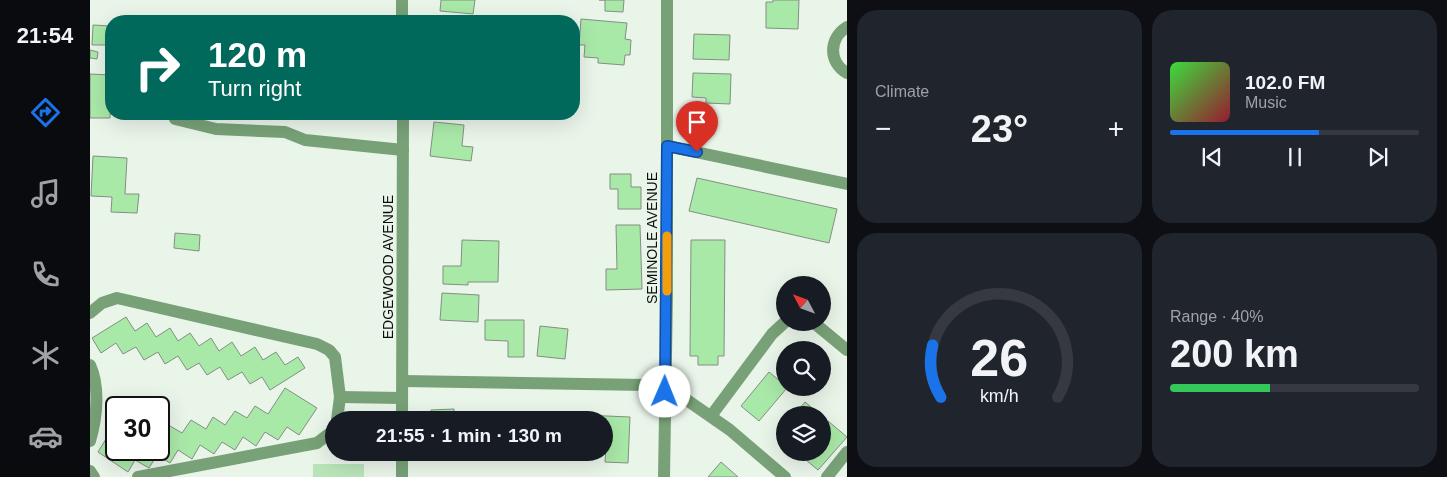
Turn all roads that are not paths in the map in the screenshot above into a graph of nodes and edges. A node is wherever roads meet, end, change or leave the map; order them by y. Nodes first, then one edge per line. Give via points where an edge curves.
1 (402, 0) edge
2 (667, 0) edge
3 (402, 15) edge
4 (847, 27) edge
5 (847, 73) edge
6 (179, 120) edge
7 (402, 120) edge
8 (667, 146) junction
9 (403, 150) junction
10 (847, 184) edge
11 (90, 313) edge
12 (776, 330) edge
13 (825, 331) edge
14 (847, 350) edge
15 (90, 365) edge
16 (403, 381) junction
17 (665, 392) junction
18 (340, 396) junction
19 (402, 398) junction
20 (338, 411) edge
21 (402, 411) edge
22 (711, 416) junction
23 (325, 437) edge
24 (90, 440) edge
25 (847, 452) edge
26 (402, 461) edge
27 (90, 471) edge
28 (94, 477) edge
29 (138, 477) edge
30 (402, 477) edge
31 (664, 477) edge
32 (785, 477) edge
33 (828, 477) edge

1 - 3 street
2 - 8 street, SEMINOLE AVENUE
4 - 5 street via 838,34 832,50 841,69
6 - 9 street via 216,129 284,132 305,140
7 - 9 street, EDGEWOOD AVENUE
8 - 10 street
8 - 17 street, SEMINOLE AVENUE
9 - 16 street, EDGEWOOD AVENUE
11 - 18 street via 102,303 117,298 316,344 335,357
12 - 22 street
13 - 14 street
15 - 24 street via 96,387
16 - 17 street via 646,385
16 - 19 street, EDGEWOOD AVENUE
17 - 22 street via 684,398
17 - 31 street, SEMINOLE AVENUE
18 - 19 street
18 - 20 street
19 - 21 street, EDGEWOOD AVENUE
22 - 32 street
23 - 29 street via 317,443
25 - 33 street
26 - 30 street
27 - 28 street

